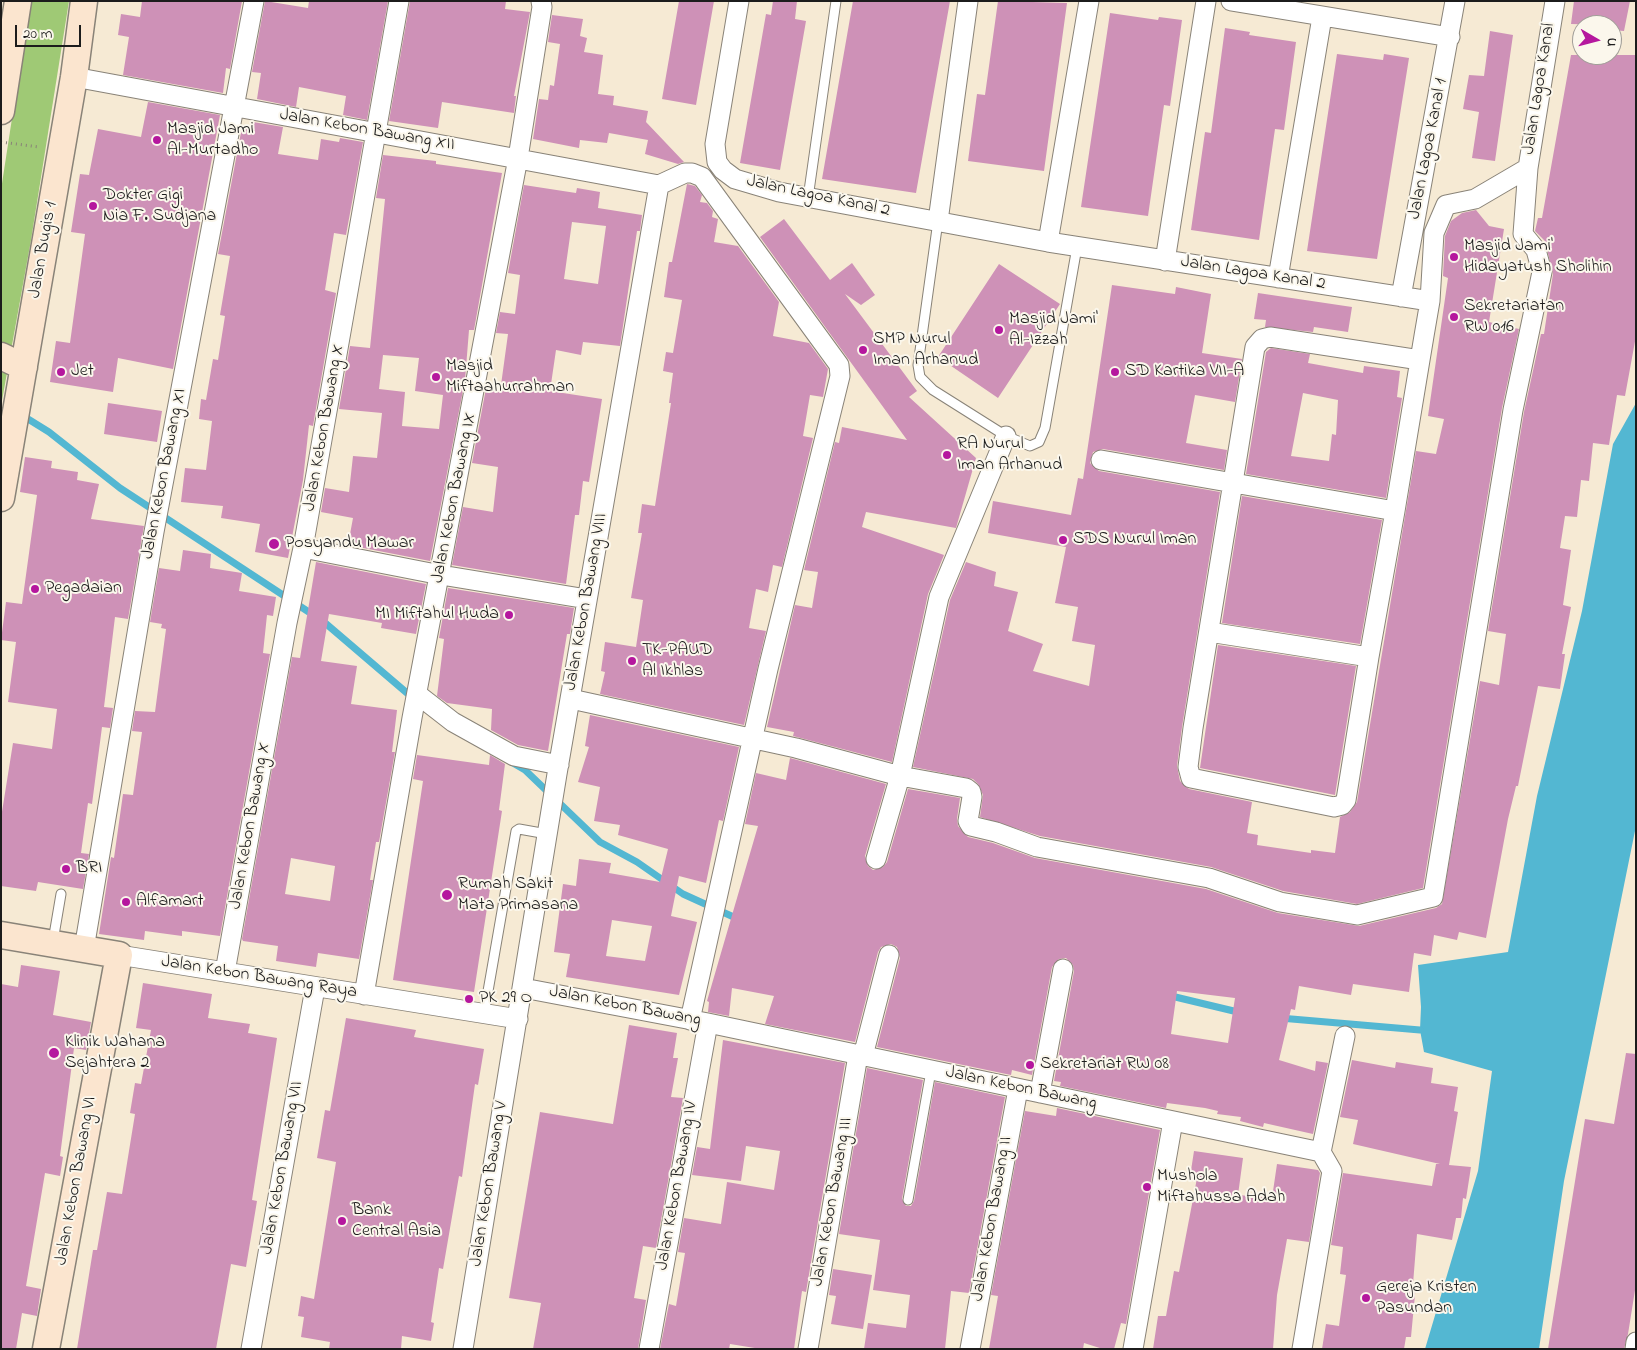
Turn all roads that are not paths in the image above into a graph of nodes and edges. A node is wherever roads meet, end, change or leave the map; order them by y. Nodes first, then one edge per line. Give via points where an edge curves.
1 (18, 1) edge
2 (84, 1) edge
3 (254, 1) edge
4 (399, 1) edge
5 (541, 1) edge
6 (739, 1) edge
7 (836, 1) edge
8 (968, 1) edge
9 (1089, 1) edge
10 (1206, 1) edge
11 (1231, 1) edge
12 (1455, 1) edge
13 (1555, 1) edge
14 (1322, 17) junction
15 (1450, 37) junction
16 (5, 58) edge
17 (74, 77) junction
18 (235, 108) junction
19 (1, 111) edge
20 (377, 132) junction
21 (518, 158) junction
22 (1528, 168) junction
23 (659, 185) junction
24 (808, 198) junction
25 (938, 221) junction
26 (1048, 242) junction
27 (1077, 247) junction
28 (1165, 260) junction
29 (1278, 278) junction
30 (1401, 297) junction
31 (1430, 302) junction
32 (1420, 360) junction
33 (16, 368) edge
34 (1006, 436) junction
35 (1101, 460) dead end
36 (1233, 481) junction
37 (1, 498) edge
38 (1395, 511) junction
39 (303, 548) junction
40 (441, 575) junction
41 (587, 599) junction
42 (1209, 632) junction
43 (1369, 657) junction
44 (417, 695) junction
45 (571, 699) junction
46 (754, 739) junction
47 (558, 770) junction
48 (900, 776) junction
49 (549, 827) junction
50 (876, 859) dead end
51 (61, 894) dead end
52 (1, 934) edge
53 (53, 943) junction
54 (84, 949) junction
55 (119, 955) junction
56 (889, 955) dead end
57 (1063, 970) dead end
58 (225, 972) junction
59 (315, 988) junction
60 (523, 988) junction
61 (364, 995) junction
62 (484, 1014) junction
63 (518, 1019) junction
64 (699, 1021) junction
65 (1345, 1036) dead end
66 (861, 1056) junction
67 (931, 1071) junction
68 (1018, 1089) junction
69 (1040, 1093) junction
70 (1173, 1121) junction
71 (1321, 1152) junction
72 (908, 1200) dead end
73 (1636, 1342) edge
74 (46, 1349) edge
75 (251, 1349) edge
76 (463, 1349) edge
77 (649, 1349) edge
78 (808, 1349) edge
79 (970, 1349) edge
80 (1133, 1349) edge
81 (1302, 1349) edge
82 (1634, 1349) edge

1 - 16 street
2 - 17 street, Jalan Bugis 1
3 - 18 street, Jalan Kebon Bawang XI
4 - 20 street, Jalan Kebon Bawang X
5 - 21 street, Jalan Kebon Bawang IX
6 - 24 street, Jalan Lagoa Kanal 2 via 715,144 717,162 735,179
7 - 24 lane
8 - 25 street
9 - 26 street
10 - 28 street
11 - 14 street
12 - 15 street, Jalan Lagoa Kanal 1
13 - 22 street, Jalan Lagoa Kanal
14 - 15 street
14 - 29 street
15 - 30 street, Jalan Lagoa Kanal 1
16 - 19 street
17 - 18 street, Jalan Kebon Bawang XII
17 - 33 street, Jalan Bugis 1
18 - 20 street, Jalan Kebon Bawang XII
18 - 54 street, Jalan Kebon Bawang XI via 161,490
20 - 21 street, Jalan Kebon Bawang XII
20 - 39 street, Jalan Kebon Bawang X
21 - 23 street, Jalan Kebon Bawang XII
21 - 40 street, Jalan Kebon Bawang IX
22 - 31 street, Jalan Lagoa Kanal via 1475,199 1446,206 1434,233
22 - 48 street via 1523,234 1536,250 1542,272 1513,410 1432,897 1357,915 1280,902 1209,878 1037,847 970,826 970,790
23 - 41 street, Jalan Kebon Bawang VIII
23 - 46 street, Jalan Kebon Bawang IV via 685,173 692,172 702,177 839,365 840,376 768,669
24 - 25 street, Jalan Lagoa Kanal 2
25 - 26 street, Jalan Lagoa Kanal 2
25 - 34 lane via 918,365 920,377 933,390
26 - 27 street, Jalan Lagoa Kanal 2
27 - 28 street, Jalan Lagoa Kanal 2
27 - 34 lane via 1046,428 1039,442 1030,446
28 - 29 street, Jalan Lagoa Kanal 2
29 - 30 street, Jalan Lagoa Kanal 2
30 - 31 street, Jalan Lagoa Kanal 2
31 - 32 street, Jalan Lagoa Kanal
32 - 36 street via 1270,337 1262,339 1255,347
32 - 38 street, Jalan Lagoa Kanal
33 - 37 street, Jalan Bugis 1 via 14,428
34 - 48 street via 939,597
35 - 36 street
36 - 38 street
36 - 42 street
38 - 43 street, Jalan Lagoa Kanal
39 - 40 street
39 - 58 street, Jalan Kebon Bawang X
40 - 41 street
40 - 44 street, Jalan Kebon Bawang IX
41 - 45 street, Jalan Kebon Bawang VIII
42 - 43 street
42 - 43 street, Jalan Lagoa Kanal via 1188,767 1191,778 1334,807 1346,800
44 - 47 street via 453,722 514,756
44 - 61 street, Jalan Kebon Bawang IX
45 - 46 street
45 - 47 street, Jalan Kebon Bawang VIII
46 - 48 street
46 - 64 street, Jalan Kebon Bawang IV via 716,895
47 - 49 street, Jalan Kebon Bawang VIII
48 - 50 street
49 - 60 street, Jalan Kebon Bawang VIII
49 - 62 lane via 516,831
51 - 53 lane
52 - 53 street, Jalan Kebon Bawang Raya
53 - 54 street, Jalan Kebon Bawang Raya
54 - 55 street, Jalan Kebon Bawang Raya
55 - 58 street, Jalan Kebon Bawang Raya
55 - 74 street, Jalan Kebon Bawang VI
56 - 66 street, Jalan Kebon Bawang III
57 - 69 street
58 - 59 street, Jalan Kebon Bawang Raya
59 - 61 street, Jalan Kebon Bawang Raya
59 - 75 street, Jalan Kebon Bawang VII
60 - 63 street, Jalan Kebon Bawang VIII
60 - 64 street, Jalan Kebon Bawang
61 - 62 street, Jalan Kebon Bawang Raya
62 - 63 street, Jalan Kebon Bawang Raya
63 - 76 street, Jalan Kebon Bawang V
64 - 66 street, Jalan Kebon Bawang
64 - 77 street, Jalan Kebon Bawang IV
65 - 71 street
66 - 67 street, Jalan Kebon Bawang
66 - 78 street, Jalan Kebon Bawang III
67 - 68 street, Jalan Kebon Bawang
67 - 72 lane
68 - 69 street, Jalan Kebon Bawang
68 - 79 street, Jalan Kebon Bawang II
69 - 70 street, Jalan Kebon Bawang
70 - 71 street, Jalan Kebon Bawang
70 - 80 street
71 - 81 street via 1332,1171
73 - 82 street

